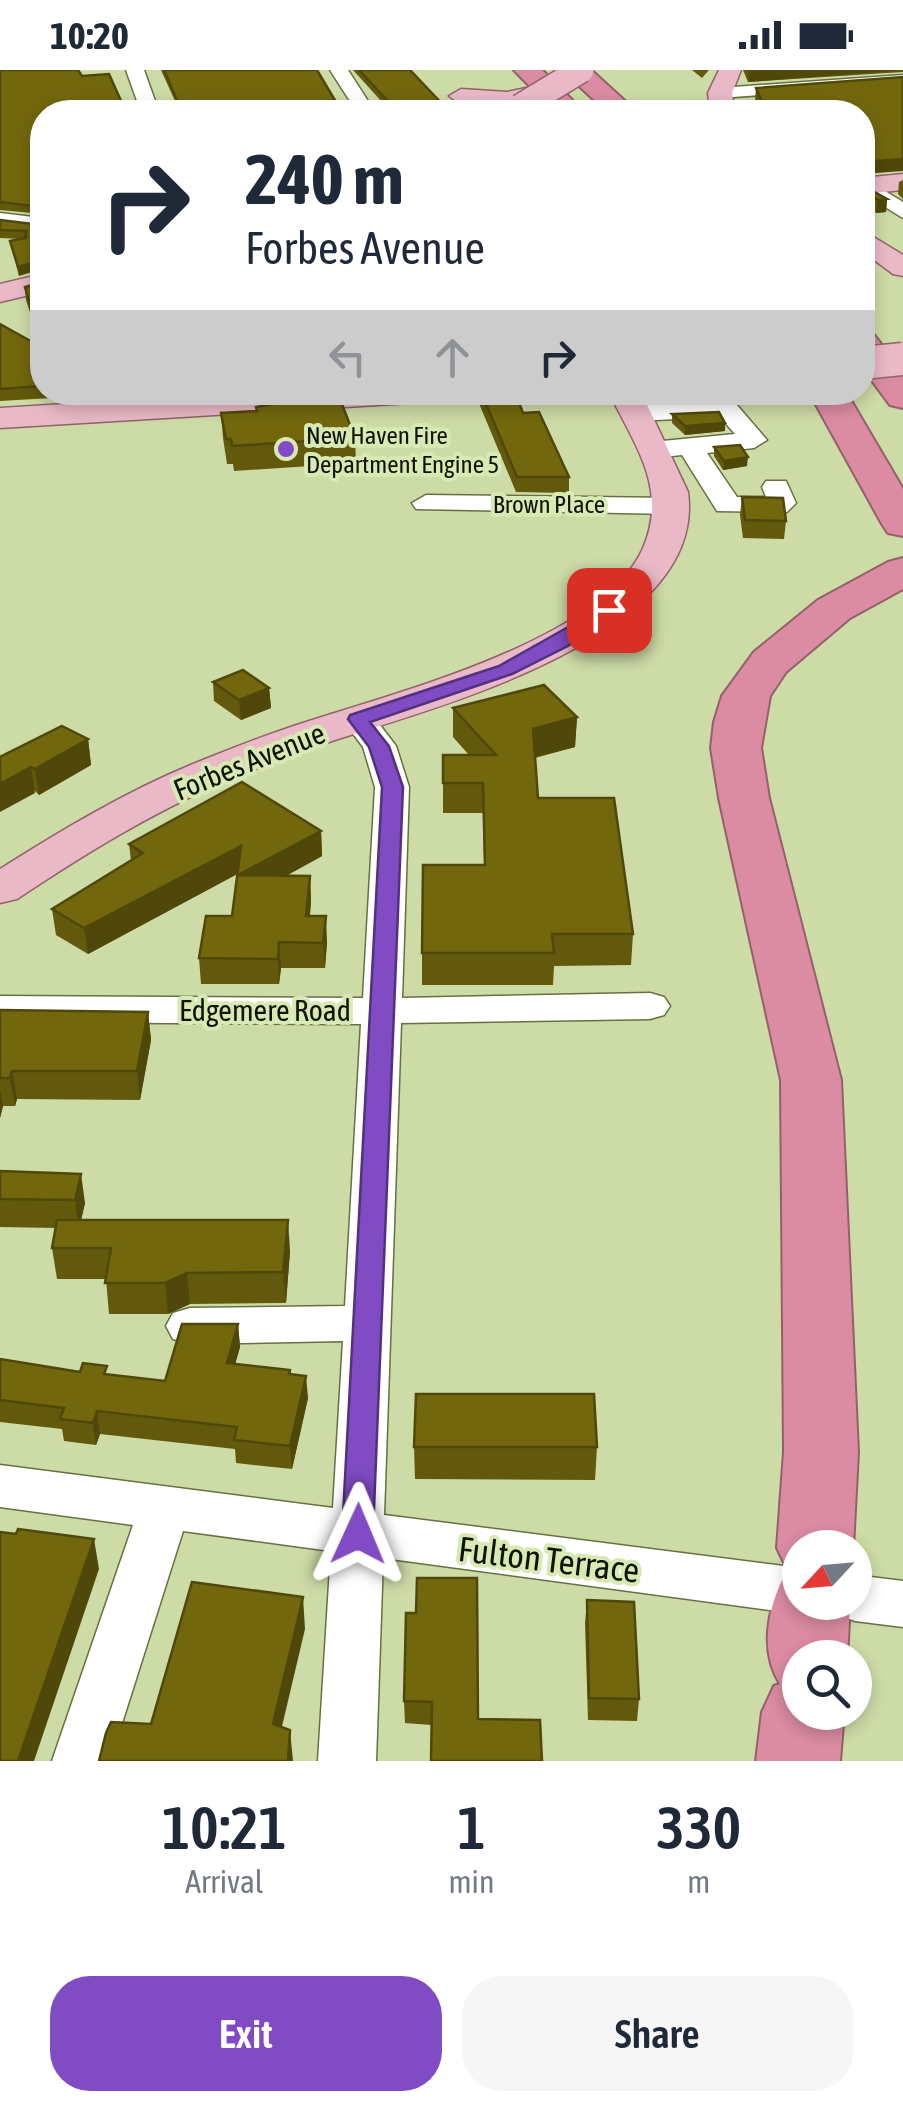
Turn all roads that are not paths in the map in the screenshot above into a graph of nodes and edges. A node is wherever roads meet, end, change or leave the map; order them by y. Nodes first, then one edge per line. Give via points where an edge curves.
1 (135, 70) edge
2 (339, 70) edge
3 (444, 70) edge
4 (472, 70) edge
5 (578, 70) edge
6 (903, 80) edge
7 (724, 92) edge
8 (146, 100) edge
9 (358, 100) edge
10 (503, 100) edge
11 (611, 100) edge
12 (901, 184) edge
13 (875, 185) edge
14 (875, 193) edge
15 (903, 212) edge
16 (0, 219) edge
17 (30, 223) edge
18 (875, 248) edge
19 (903, 268) edge
20 (30, 286) edge
21 (0, 292) edge
22 (875, 359) edge
23 (903, 360) edge
24 (875, 361) edge
25 (903, 396) edge
26 (197, 405) edge
27 (632, 405) edge
28 (725, 405) edge
29 (834, 405) edge
30 (0, 418) edge
31 (754, 440) junction
32 (671, 448) junction
33 (426, 503) dead end
34 (672, 506) junction
35 (903, 524) edge
36 (903, 571) edge
37 (903, 606) edge
38 (787, 648) junction
39 (358, 719) junction
40 (0, 889) edge
41 (650, 1006) dead end
42 (0, 1009) edge
43 (381, 1011) junction
44 (366, 1322) junction
45 (190, 1326) edge
46 (0, 1486) edge
47 (165, 1508) junction
48 (816, 1530) edge
49 (358, 1534) junction
50 (782, 1589) edge
51 (872, 1600) edge
52 (903, 1604) edge
53 (82, 1761) edge
54 (347, 1761) edge

1 - 8 street
2 - 9 street
3 - 10 main road
4 - 10 main road
5 - 10 main road, bridge
5 - 11 highway
6 - 7 street
12 - 13 main road
14 - 15 street
16 - 17 street
18 - 19 main road
20 - 21 main road
22 - 25 highway
23 - 24 main road, bridge
26 - 30 main road
27 - 32 main road
28 - 31 street
29 - 35 highway
31 - 32 street
31 - 32 street via 782,503 777,506 726,505 719,487
32 - 34 main road
33 - 34 street, Brown Place
34 - 39 main road, Forbes Avenue via 660,549 637,582 593,621 506,670
36 - 38 highway via 834,609
37 - 38 highway
38 - 48 highway via 746,696 736,748 810,1080 821,1452
39 - 40 main road, Forbes Avenue via 200,777
39 - 43 street via 378,746 392,787
41 - 43 street, Edgemere Road
42 - 43 street, Edgemere Road
43 - 44 street
44 - 45 street
44 - 49 street
46 - 47 street, Fulton Terrace
47 - 49 street, Fulton Terrace
47 - 53 street
49 - 50 street, Fulton Terrace
49 - 54 street
51 - 52 street

